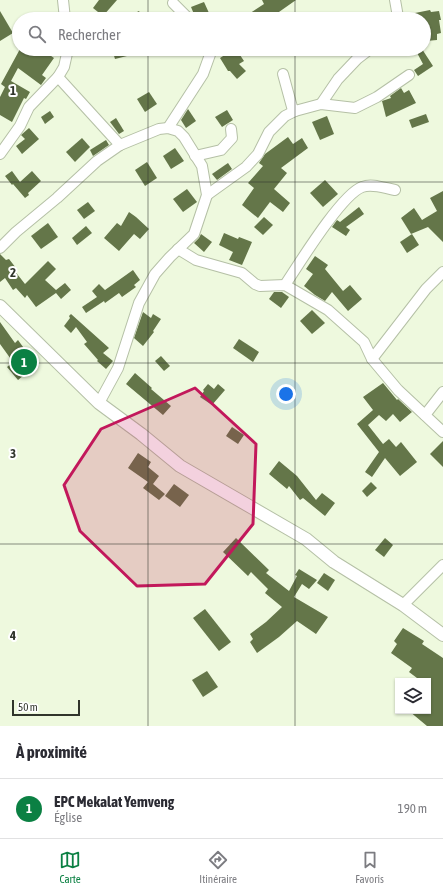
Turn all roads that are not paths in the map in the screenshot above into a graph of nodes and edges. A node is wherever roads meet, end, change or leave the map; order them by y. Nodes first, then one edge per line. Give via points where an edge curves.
1 (63, 0) edge
2 (395, 0) edge
3 (173, 3) dead end
4 (64, 12) edge
5 (182, 12) edge
6 (397, 12) edge
7 (66, 56) edge
8 (209, 56) edge
9 (361, 56) edge
10 (283, 74) dead end
11 (409, 75) dead end
12 (58, 77) junction
13 (321, 104) junction
14 (295, 111) junction
15 (168, 128) junction
16 (230, 129) dead end
17 (120, 145) junction
18 (0, 154) edge
19 (195, 156) junction
20 (395, 190) dead end
21 (207, 195) junction
22 (0, 248) edge
23 (178, 249) junction
24 (443, 272) edge
25 (284, 285) junction
26 (0, 306) edge
27 (372, 359) junction
28 (443, 392) edge
29 (99, 403) junction
30 (425, 414) junction
31 (443, 432) edge
32 (443, 565) edge
33 (403, 605) junction
34 (443, 635) edge

1 - 4 street
2 - 6 street
3 - 5 street
7 - 12 street
8 - 15 street via 203,74
9 - 13 street via 338,79
10 - 14 street
11 - 13 street via 377,97 354,108
12 - 17 street
12 - 18 street via 30,107
13 - 14 street
14 - 21 street via 285,116 269,132 258,154 246,168
15 - 17 street via 159,129
15 - 19 street via 178,131 184,137
16 - 19 street via 232,138 221,150
17 - 22 street via 96,161
19 - 21 street via 202,166
20 - 25 street via 370,185 352,193 340,205
21 - 23 street via 194,234
23 - 25 street via 196,260 242,273 260,286
23 - 29 street via 155,274 139,303 118,368
24 - 27 street via 426,289
25 - 27 street via 328,310 364,342
26 - 29 main road
27 - 30 street via 398,390
28 - 30 street
29 - 33 main road via 180,466 300,536 334,562
30 - 31 street
32 - 33 street
33 - 34 main road

